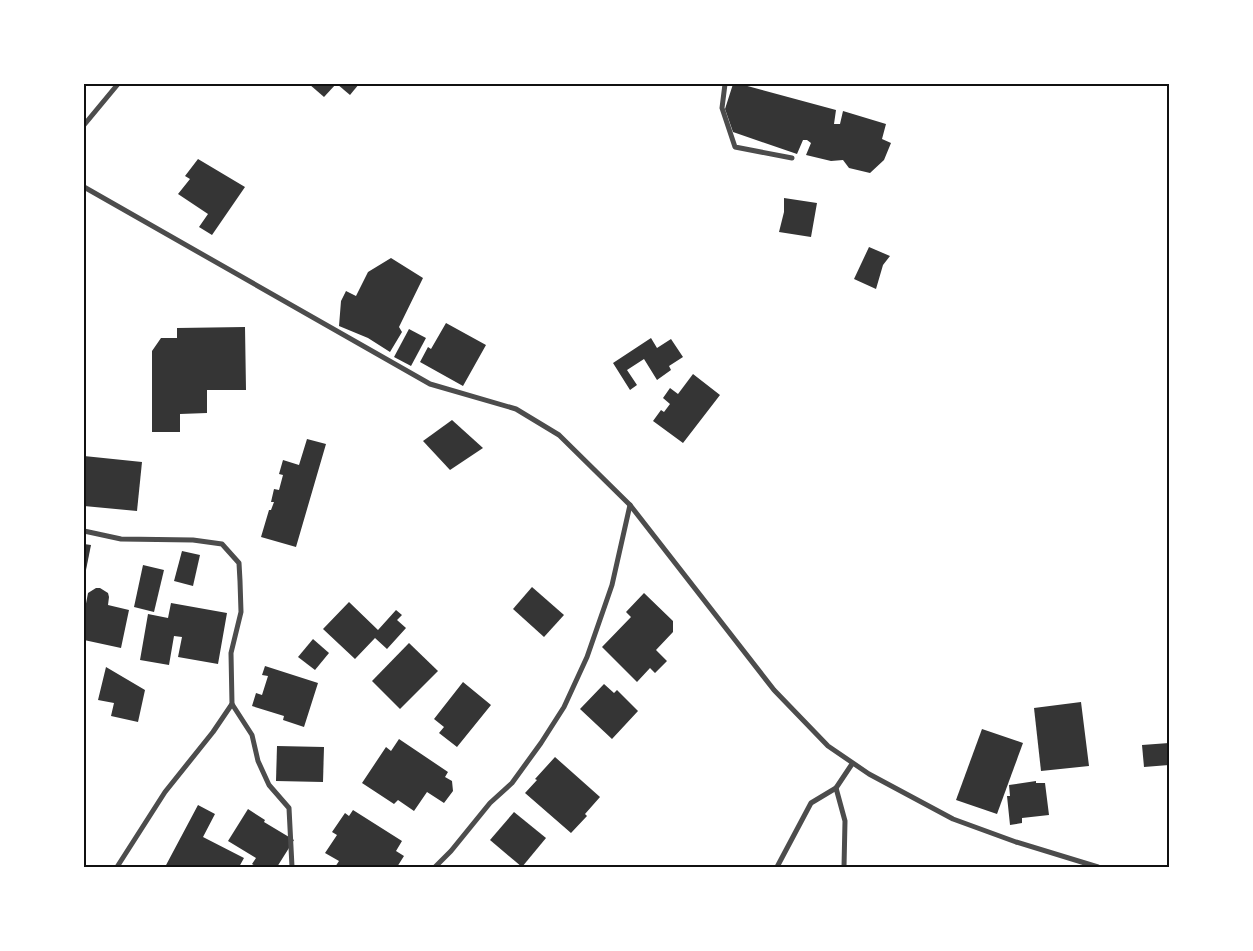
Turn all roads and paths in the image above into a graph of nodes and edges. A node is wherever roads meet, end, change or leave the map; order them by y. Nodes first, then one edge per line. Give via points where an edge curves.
1 (118, 84) edge
2 (725, 84) edge
3 (84, 125) edge
4 (792, 158) dead end
5 (84, 187) edge
6 (630, 505) junction
7 (84, 531) edge
8 (232, 704) junction
9 (852, 764) junction
10 (836, 788) junction
11 (117, 867) edge
12 (292, 867) edge
13 (434, 867) edge
14 (777, 867) edge
15 (844, 867) edge
16 (1098, 867) edge

1 - 3 street
2 - 4 street via 722,108 735,147
5 - 6 street via 430,384 516,409 559,435
6 - 9 street via 774,690 828,746
6 - 13 street via 606,602 587,657 564,708 512,782
7 - 8 street via 121,539 193,540 222,544 239,563 241,612 231,653
8 - 11 street via 165,792
8 - 12 street via 252,735 258,761 269,785 290,808
9 - 10 street
9 - 16 street via 953,819
10 - 14 street via 812,803
10 - 15 street via 845,821

